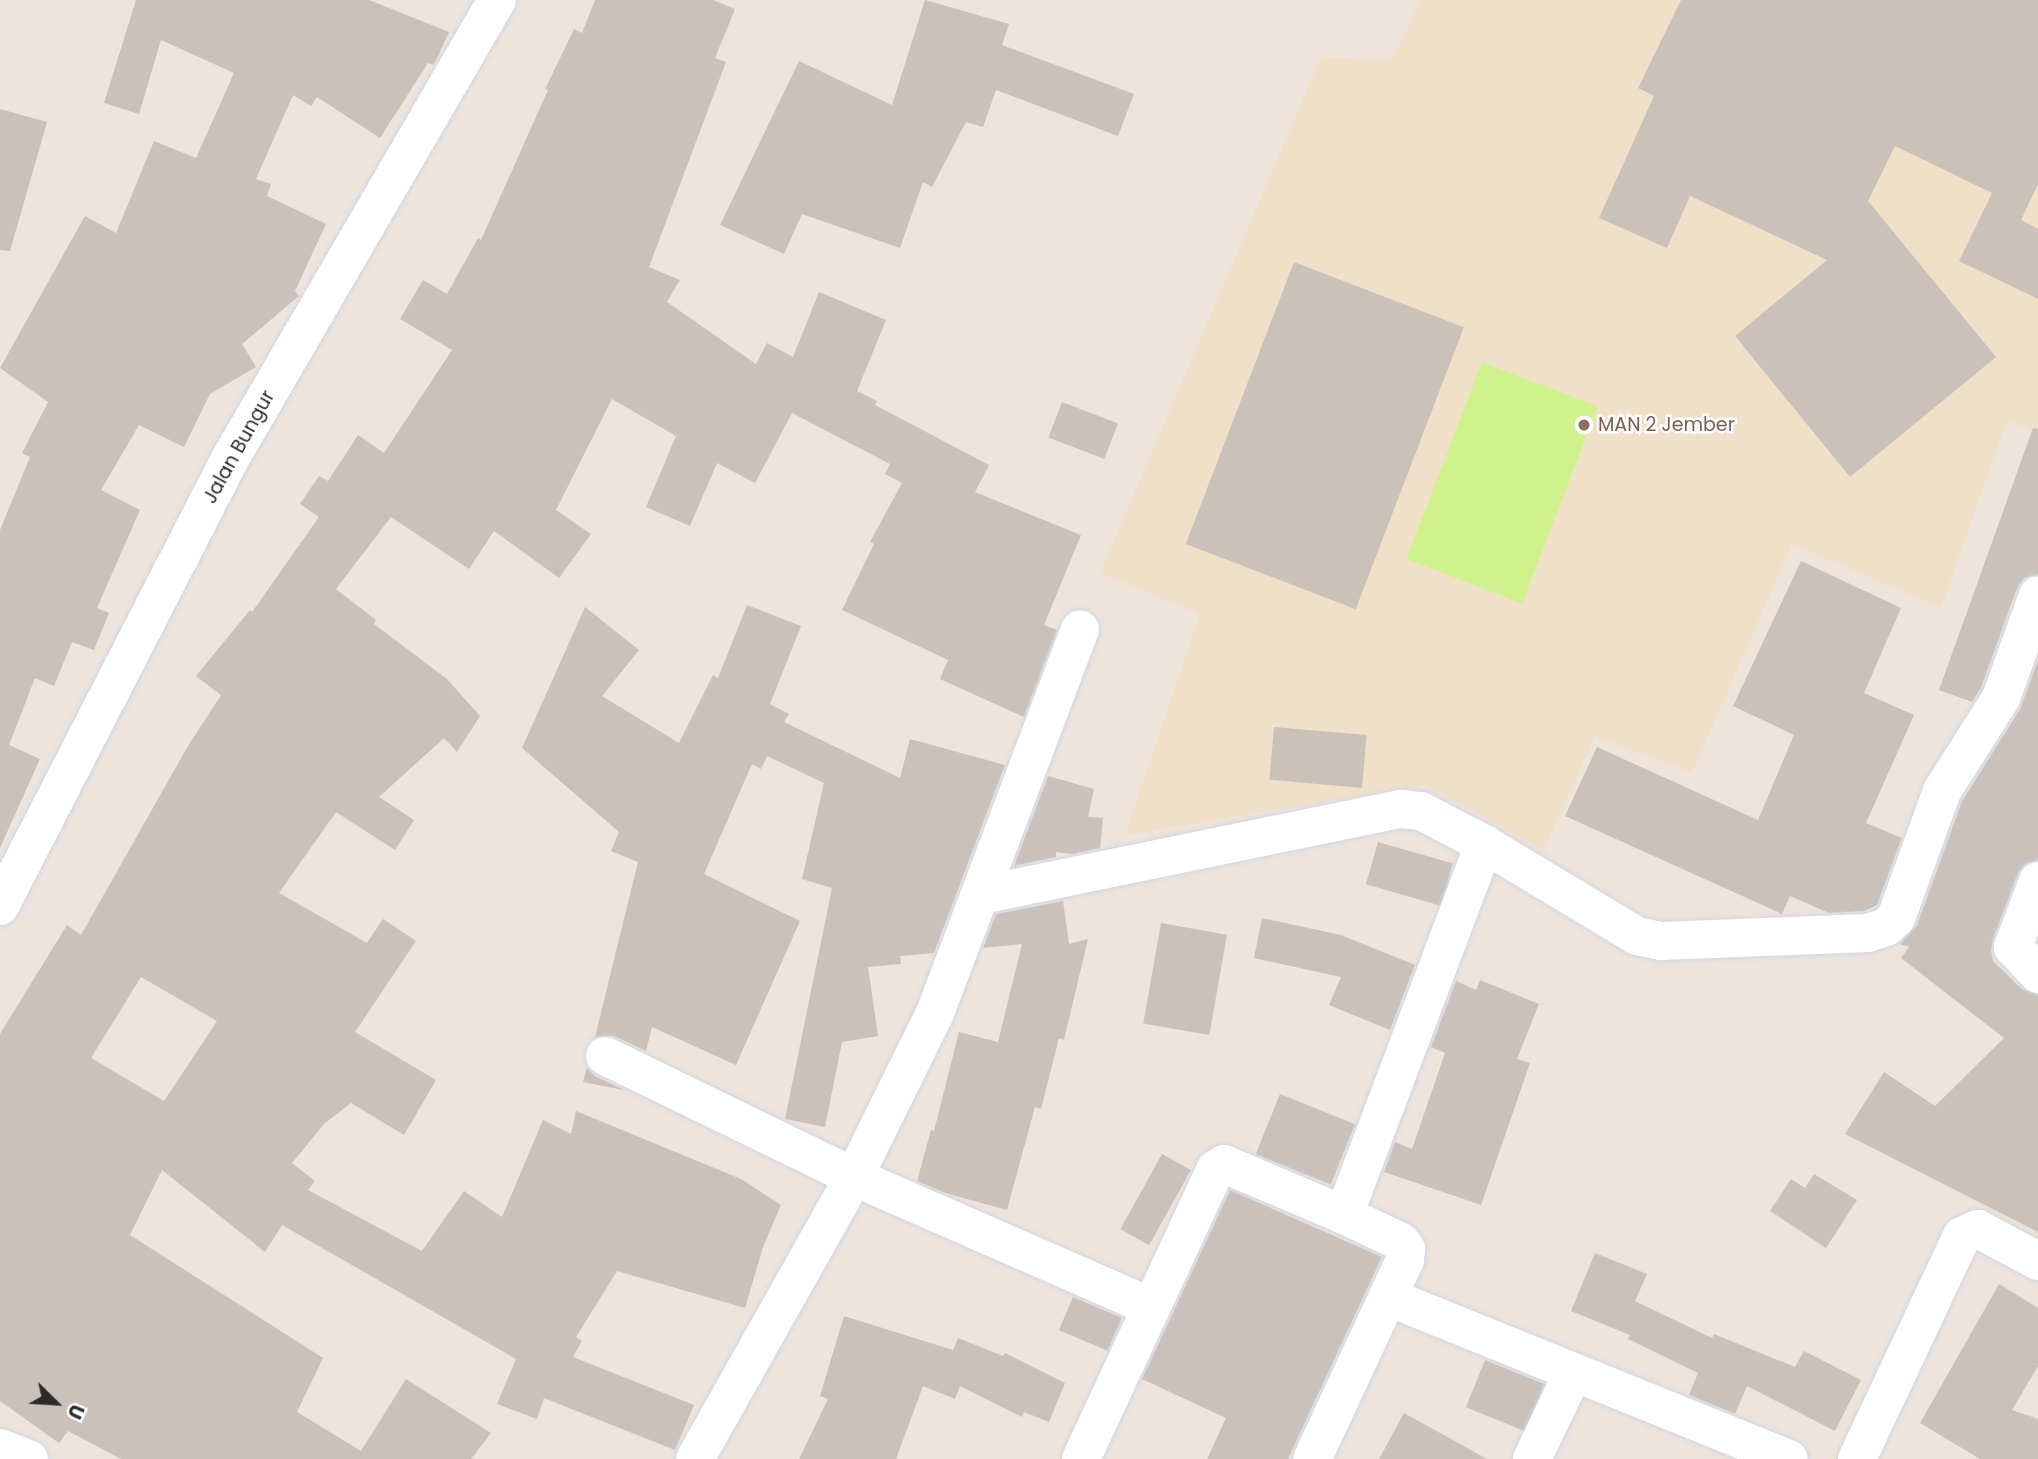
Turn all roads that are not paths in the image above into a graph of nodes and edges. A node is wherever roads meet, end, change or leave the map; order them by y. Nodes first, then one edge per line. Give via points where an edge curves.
1 (497, 0) edge
2 (2038, 596) edge
3 (1080, 631) dead end
4 (1484, 844) junction
5 (2038, 881) edge
6 (981, 895) junction
7 (0, 906) edge
8 (2038, 974) edge
9 (605, 1056) dead end
10 (854, 1177) junction
11 (1344, 1215) junction
12 (2038, 1261) edge
13 (1388, 1297) junction
14 (1152, 1307) junction
15 (1573, 1373) junction
16 (0, 1448) edge
17 (1744, 1452) edge
18 (29, 1459) edge
19 (695, 1459) edge
20 (1081, 1459) edge
21 (1312, 1459) edge
22 (1531, 1459) edge
23 (1789, 1459) edge
24 (1857, 1459) edge

1 - 7 street, Jalan Bungur via 230,458
2 - 4 street via 2001,698 1942,791 1896,918 1886,927 1868,933 1661,941 1637,936
3 - 6 street
4 - 6 street via 1420,811 1401,809
4 - 11 street
5 - 8 street via 2014,947
6 - 10 street via 935,1013
9 - 10 street
10 - 14 street
10 - 19 street
11 - 13 street via 1406,1248
11 - 14 street via 1224,1164 1215,1170
12 - 24 street via 1978,1229 1962,1236
13 - 15 street
13 - 21 street
14 - 20 street
15 - 17 street
15 - 22 street
16 - 18 street
17 - 23 street

